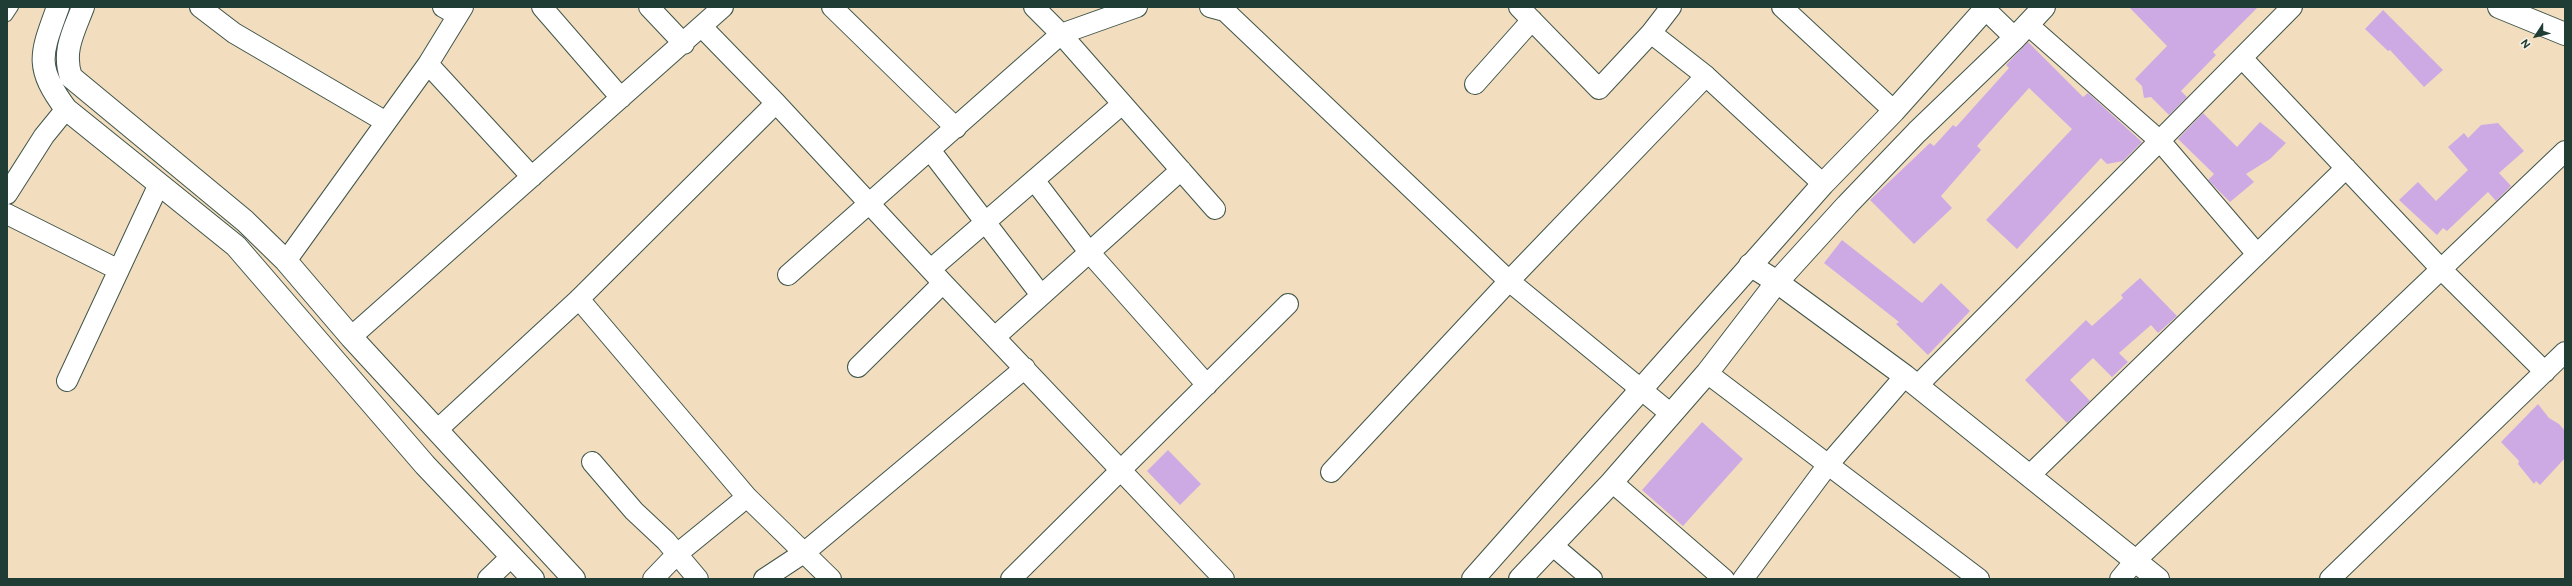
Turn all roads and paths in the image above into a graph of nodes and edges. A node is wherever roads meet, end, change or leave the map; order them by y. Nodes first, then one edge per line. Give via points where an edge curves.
1 (13, 7) edge
2 (58, 7) edge
3 (83, 7) edge
4 (200, 7) edge
5 (542, 7) edge
6 (649, 7) edge
7 (723, 7) edge
8 (832, 7) edge
9 (1034, 7) edge
10 (1137, 7) edge
11 (1210, 7) edge
12 (1671, 7) edge
13 (1782, 7) edge
14 (2044, 7) edge
15 (2292, 7) edge
16 (2499, 7) edge
17 (1986, 8) edge
18 (454, 10) edge
19 (1524, 11) edge
20 (7, 16) edge
21 (702, 27) junction
22 (2021, 31) junction
23 (1651, 33) junction
24 (1061, 34) junction
25 (2565, 34) edge
26 (684, 44) junction
27 (2242, 58) junction
28 (428, 64) junction
29 (1706, 76) junction
30 (1475, 84) dead end
31 (621, 98) junction
32 (776, 102) junction
33 (1121, 105) junction
34 (66, 109) junction
35 (1894, 111) junction
36 (386, 122) junction
37 (956, 128) junction
38 (2160, 140) junction
39 (930, 150) junction
40 (2563, 156) edge
41 (2346, 168) junction
42 (1180, 170) junction
43 (532, 177) junction
44 (1034, 180) junction
45 (159, 184) junction
46 (1823, 184) junction
47 (7, 194) edge
48 (868, 202) junction
49 (1215, 209) dead end
50 (7, 214) edge
51 (984, 223) junction
52 (1089, 252) junction
53 (2257, 254) junction
54 (286, 261) junction
55 (1750, 264) junction
56 (2441, 269) junction
57 (119, 270) junction
58 (788, 275) dead end
59 (937, 276) junction
60 (1509, 281) junction
61 (1777, 282) junction
62 (1041, 295) junction
63 (579, 299) junction
64 (1288, 304) dead end
65 (351, 336) junction
66 (995, 337) junction
67 (2565, 352) edge
68 (858, 367) dead end
69 (1025, 368) junction
70 (2545, 372) junction
71 (1707, 374) junction
72 (67, 381) dead end
73 (1911, 381) junction
74 (1207, 385) junction
75 (1641, 390) junction
76 (1671, 414) junction
77 (437, 430) junction
78 (592, 462) dead end
79 (1827, 466) junction
80 (1121, 471) junction
81 (1331, 472) dead end
82 (2029, 476) junction
83 (1612, 482) junction
84 (747, 497) junction
85 (1552, 545) junction
86 (805, 552) junction
87 (677, 554) junction
88 (512, 556) junction
89 (2135, 561) junction
90 (488, 579) edge
91 (533, 579) edge
92 (574, 579) edge
93 (653, 579) edge
94 (698, 579) edge
95 (764, 579) edge
96 (831, 579) edge
97 (1011, 579) edge
98 (1224, 579) edge
99 (1472, 579) edge
100 (1520, 579) edge
101 (1592, 579) edge
102 (1724, 579) edge
103 (1744, 579) edge
104 (1979, 579) edge
105 (2120, 579) edge
106 (2158, 579) edge
107 (2330, 579) edge

1 - 20 lane
2 - 34 street via 44,45 43,69 48,83
3 - 54 street via 68,46 66,63 71,77 245,221
4 - 36 street via 234,33
5 - 31 street
6 - 26 street
7 - 21 street
8 - 37 street
9 - 24 street
10 - 24 street
11 - 60 street via 1225,10
12 - 23 street
13 - 35 street
14 - 22 street
15 - 27 street
16 - 25 street
17 - 22 street
17 - 35 street
18 - 28 street
19 - 23 street via 1599,89
19 - 30 street
21 - 26 street
21 - 32 street
22 - 38 street
22 - 61 street via 1917,132
23 - 29 street
24 - 33 street
24 - 37 street
26 - 31 street
27 - 38 street
27 - 41 street
28 - 36 street
28 - 43 street
29 - 46 street
29 - 60 street
31 - 43 street
32 - 48 street
32 - 63 street
33 - 42 street
33 - 44 street
34 - 45 street
34 - 47 street via 44,136
35 - 46 street
36 - 54 street
37 - 39 street
38 - 53 street
38 - 73 street
39 - 48 street
39 - 51 street
40 - 56 street
41 - 53 street
41 - 56 street
42 - 49 street
42 - 52 street
43 - 65 street
44 - 51 street
44 - 52 street
45 - 57 street
45 - 88 street via 236,246 379,414
46 - 55 street
48 - 58 street
48 - 59 street
50 - 57 street
51 - 59 street
51 - 62 street
52 - 62 street
52 - 74 street
53 - 82 street
54 - 65 street
55 - 61 street
55 - 75 street
56 - 70 street
56 - 89 street
57 - 72 street
59 - 66 street
59 - 68 street
60 - 75 street
60 - 81 street
61 - 71 street
61 - 73 street
62 - 66 street
63 - 77 street
63 - 84 street
64 - 74 street
65 - 77 street
66 - 69 street
67 - 70 street
69 - 80 street
69 - 86 street
70 - 107 street
71 - 76 street
71 - 79 street
73 - 79 street
73 - 82 street
74 - 80 street
75 - 76 street
75 - 99 street
76 - 83 street
77 - 92 street
78 - 87 street via 634,512
79 - 103 street
79 - 104 street
80 - 97 street
80 - 98 street
82 - 89 street
83 - 85 street
83 - 102 street
84 - 86 street
84 - 87 street
85 - 100 street
85 - 101 street
86 - 95 street
86 - 96 street
87 - 93 street
87 - 94 street
88 - 90 street
88 - 91 street
89 - 105 street
89 - 106 street

